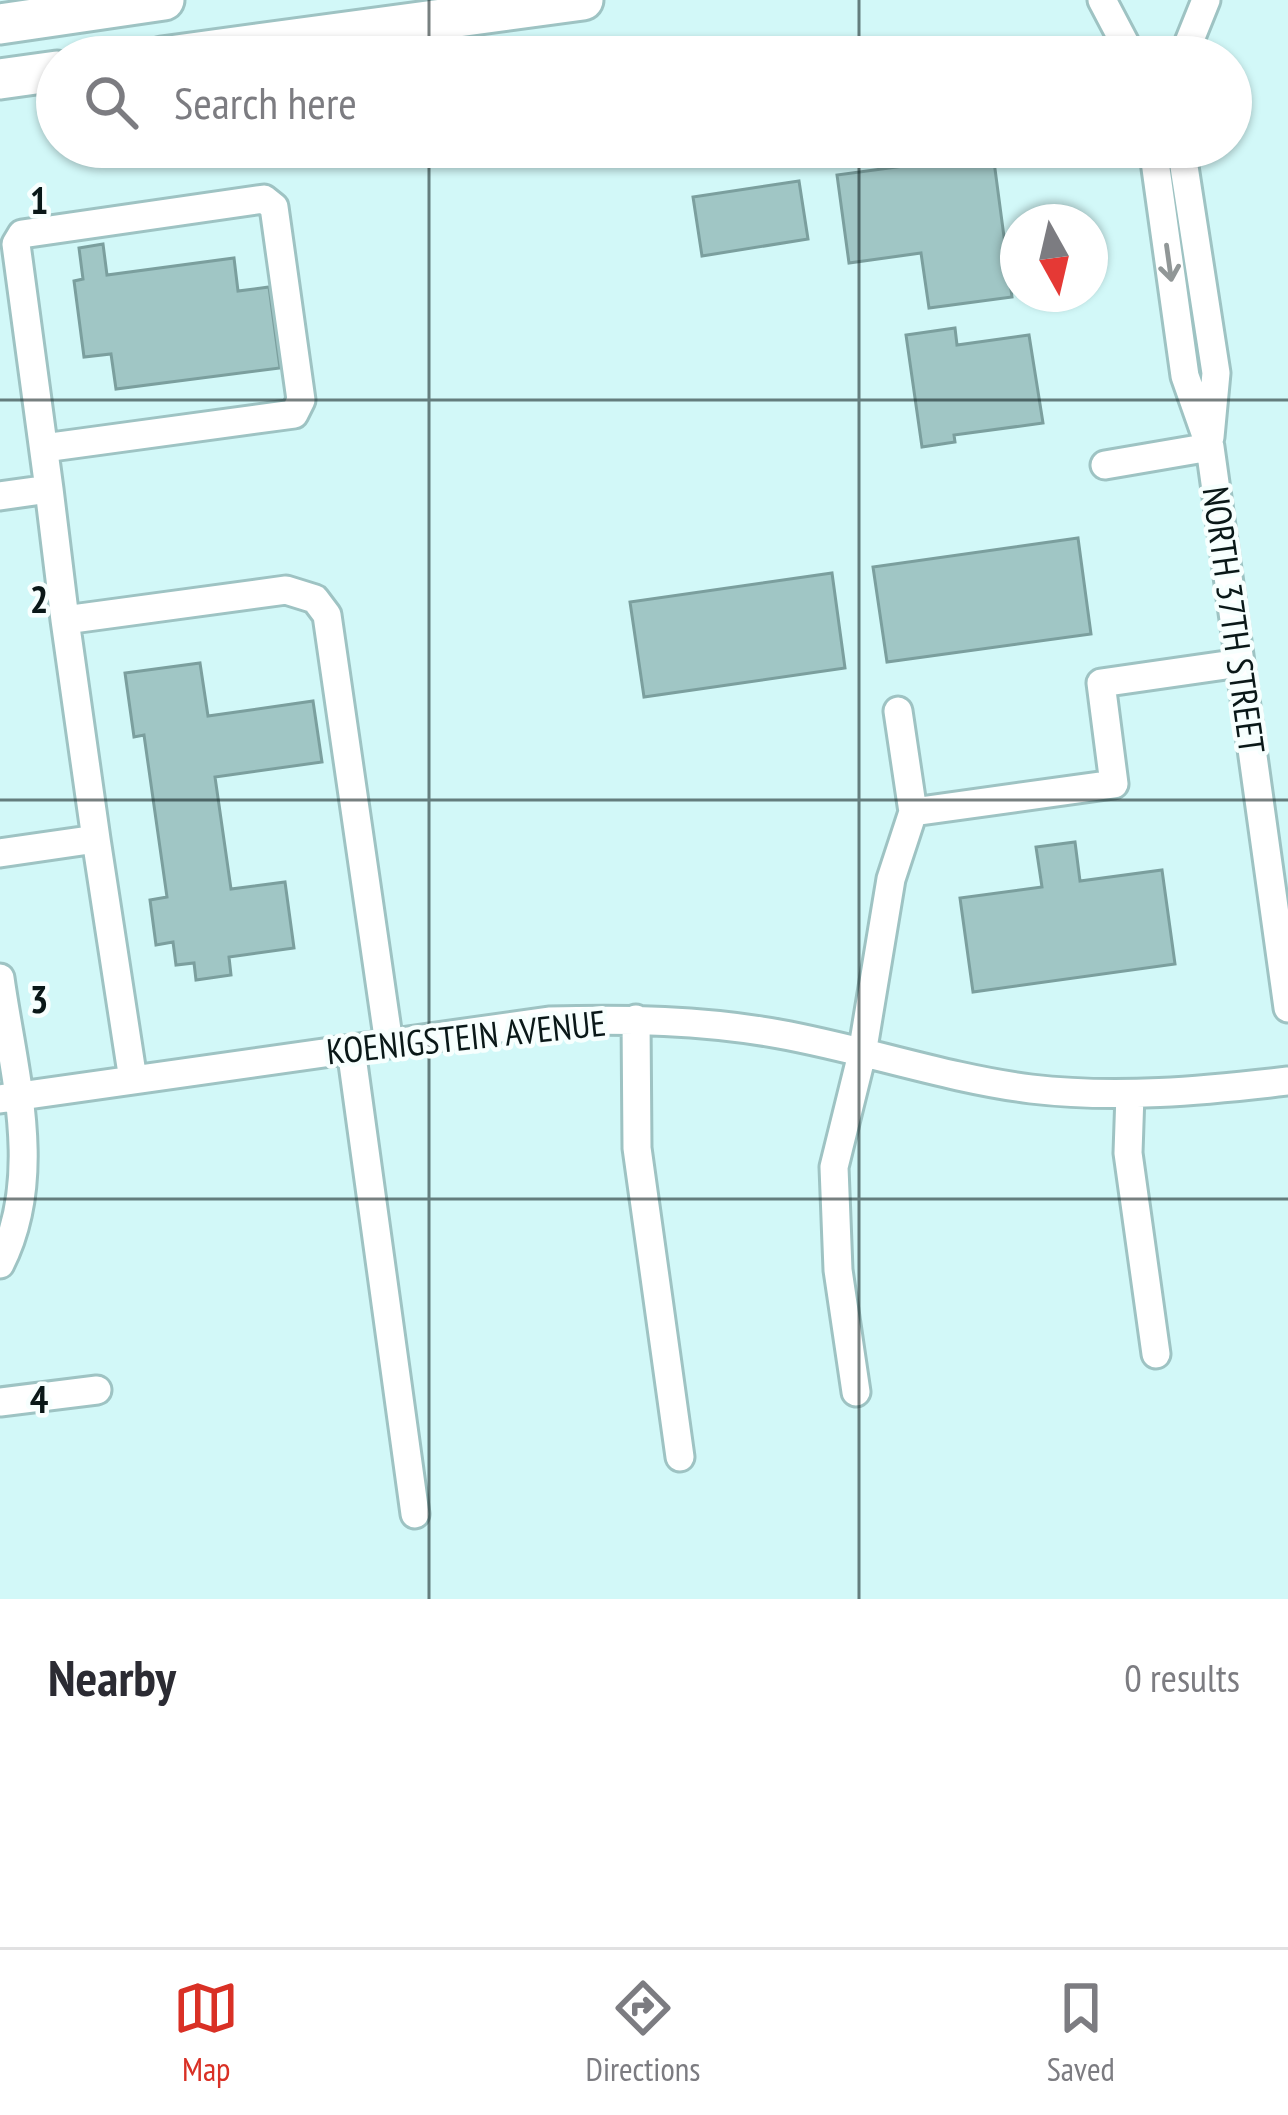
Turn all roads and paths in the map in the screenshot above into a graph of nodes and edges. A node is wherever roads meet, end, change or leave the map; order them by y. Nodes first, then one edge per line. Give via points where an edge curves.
1 (164, 0) edge
2 (583, 0) edge
3 (1102, 0) edge
4 (1206, 0) edge
5 (0, 24) edge
6 (317, 36) edge
7 (1121, 36) edge
8 (1192, 36) edge
9 (36, 74) edge
10 (0, 79) edge
11 (1156, 168) edge
12 (1184, 168) edge
13 (10, 265) edge
14 (1210, 447) junction
15 (44, 448) junction
16 (1105, 465) dead end
17 (49, 489) junction
18 (0, 496) edge
19 (65, 620) junction
20 (1240, 664) junction
21 (898, 711) dead end
22 (913, 812) junction
23 (95, 839) junction
24 (0, 853) edge
25 (1280, 889) edge
26 (0, 978) edge
27 (1288, 1008) edge
28 (636, 1019) junction
29 (389, 1044) junction
30 (351, 1049) junction
31 (862, 1054) junction
32 (133, 1080) junction
33 (1288, 1082) edge
34 (1130, 1094) junction
35 (8, 1098) edge
36 (0, 1264) edge
37 (1156, 1354) dead end
38 (98, 1390) dead end
39 (856, 1392) dead end
40 (0, 1402) edge
41 (680, 1457) dead end
42 (416, 1514) dead end

1 - 5 highway
2 - 6 highway
3 - 7 street
4 - 8 street
9 - 10 highway
11 -> 14 street, NORTH 37TH STREET via 1185,376
12 - 14 street, NORTH 37TH STREET via 1216,373
13 - 15 street
13 - 15 street via 22,234 264,199 274,207 301,400 294,414
14 - 16 street
14 - 20 street, NORTH 37TH STREET
15 - 17 street
17 - 18 street
17 - 19 street
19 - 23 street
19 - 29 street via 286,590 316,599 327,615
20 - 22 street via 1101,683 1114,784
20 - 25 street, NORTH 37TH STREET
21 - 22 street
22 - 31 street via 892,879
23 - 24 street
23 - 32 street
25 - 27 street, NORTH 37TH STREET
26 - 35 street
28 - 29 street, KOENIGSTEIN AVENUE via 549,1021
28 - 31 street, KOENIGSTEIN AVENUE via 782,1034
28 - 41 street via 637,1148
29 - 30 street, KOENIGSTEIN AVENUE
30 - 32 street, KOENIGSTEIN AVENUE
30 - 42 street
31 - 34 street, KOENIGSTEIN AVENUE via 1032,1089
31 - 39 street via 834,1167 838,1270
32 - 35 street, KOENIGSTEIN AVENUE
33 - 34 street, KOENIGSTEIN AVENUE
34 - 37 street via 1128,1153
35 - 36 street via 23,1191
38 - 40 street

